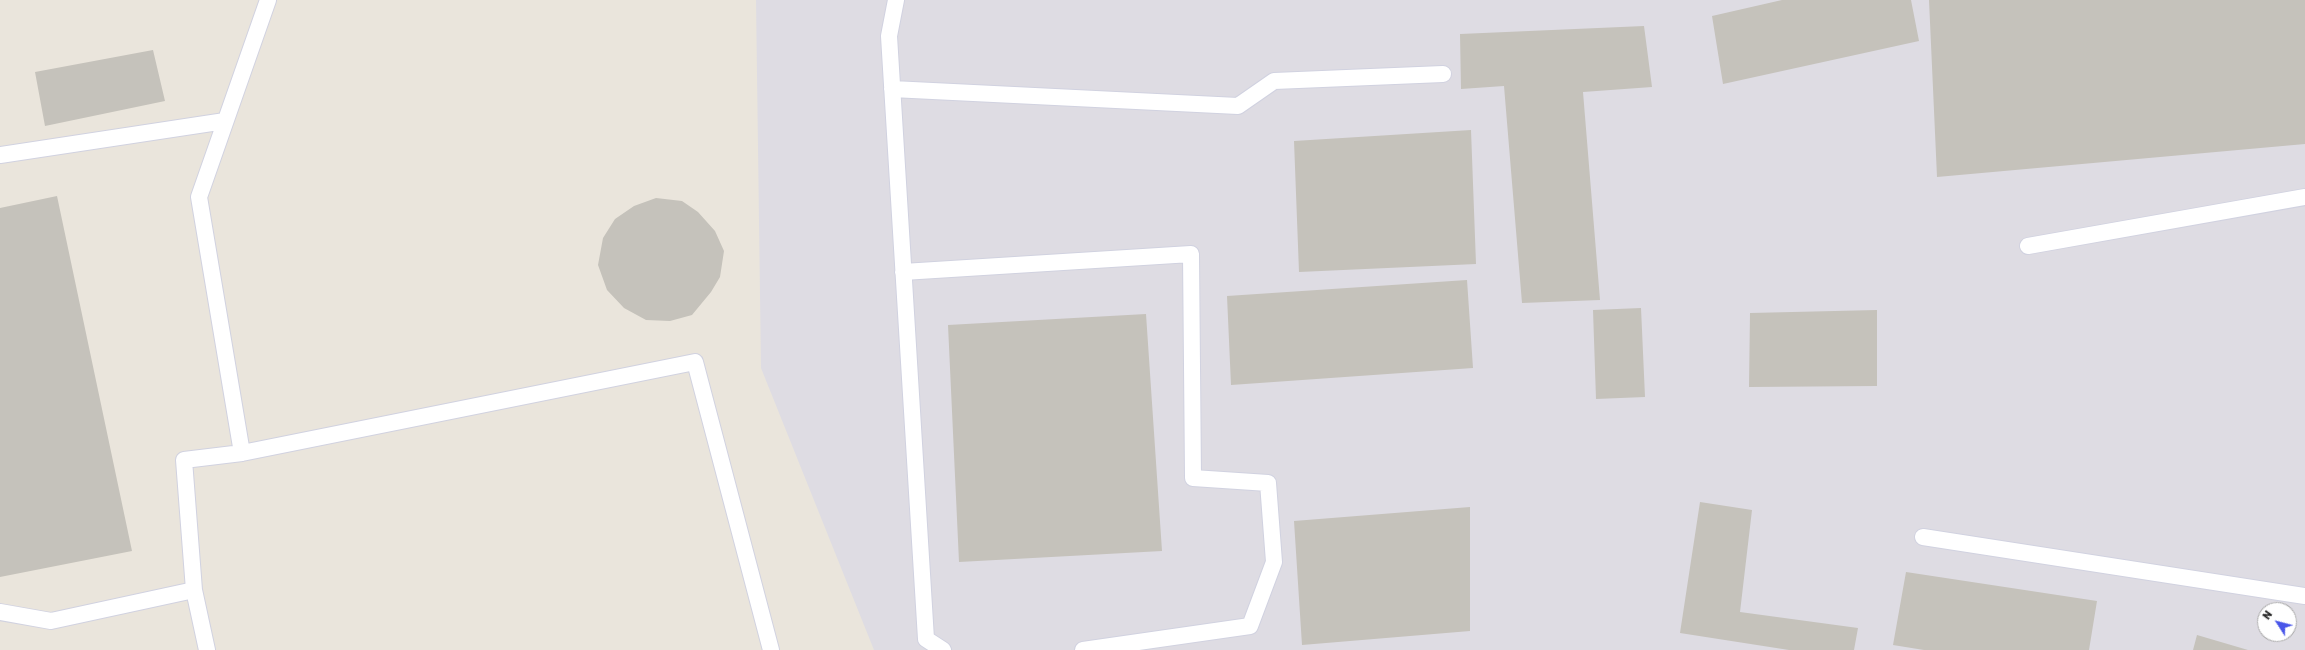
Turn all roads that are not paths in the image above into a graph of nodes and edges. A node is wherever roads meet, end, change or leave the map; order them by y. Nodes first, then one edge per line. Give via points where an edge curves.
1 (267, 0) edge
2 (896, 0) edge
3 (1443, 74) dead end
4 (892, 89) junction
5 (225, 121) junction
6 (0, 155) edge
7 (2305, 196) edge
8 (2028, 246) dead end
9 (903, 272) junction
10 (242, 453) junction
11 (1923, 537) dead end
12 (194, 590) junction
13 (2305, 596) edge
14 (0, 612) edge
15 (207, 650) edge
16 (772, 650) edge
17 (943, 650) edge
18 (1084, 650) edge

1 - 5 lane
2 - 4 lane via 889,36
3 - 4 lane via 1274,81 1238,106
4 - 9 lane
5 - 6 lane
5 - 10 lane via 199,196
7 - 8 lane
9 - 17 lane via 926,639
9 - 18 lane via 1192,254 1193,478 1268,483 1274,562 1250,626
10 - 12 lane via 184,460
10 - 16 lane via 695,362
11 - 13 lane
12 - 14 lane via 51,621
12 - 15 lane

